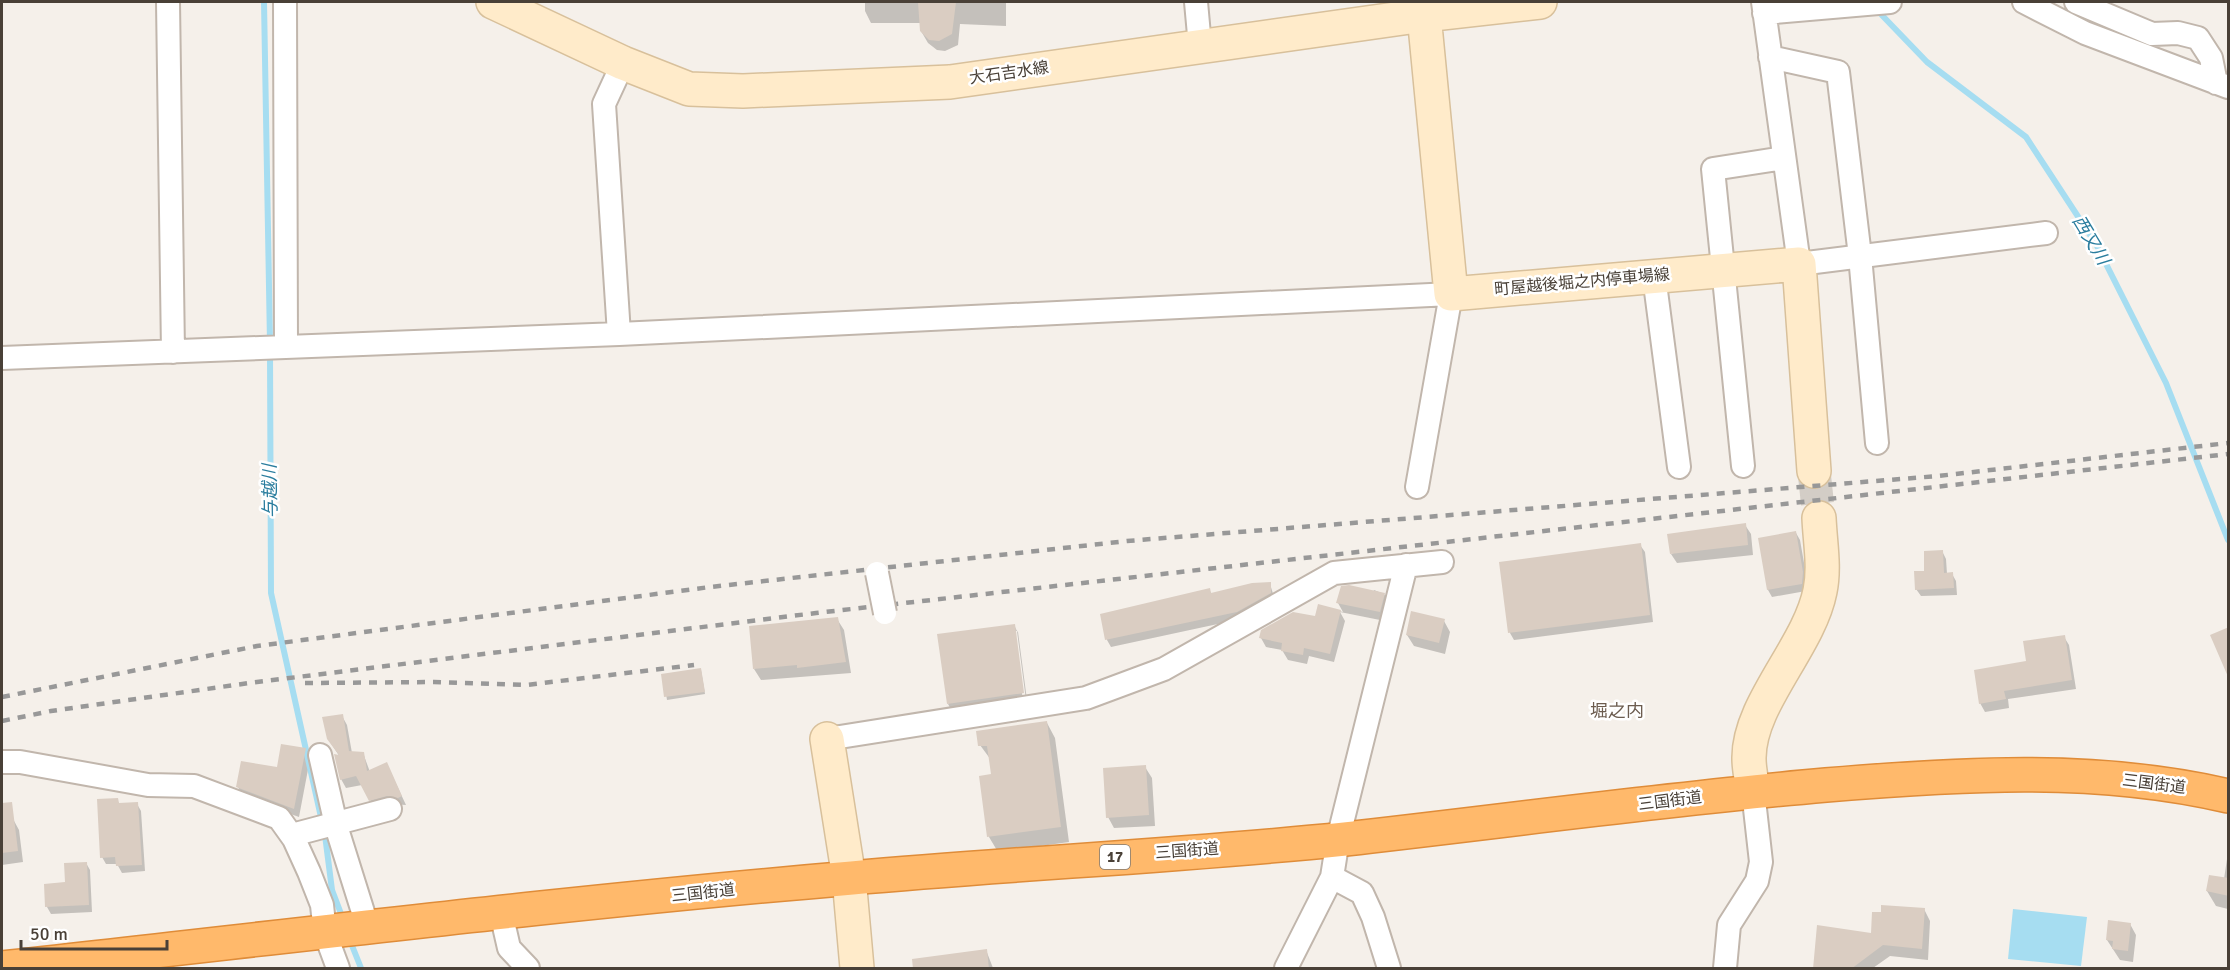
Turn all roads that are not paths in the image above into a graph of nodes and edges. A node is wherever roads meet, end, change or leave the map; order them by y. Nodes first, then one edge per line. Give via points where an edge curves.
1 (168, 2) edge
2 (285, 2) edge
3 (493, 2) edge
4 (1196, 2) edge
5 (1540, 2) edge
6 (1890, 2) edge
7 (2024, 2) edge
8 (2076, 2) edge
9 (1763, 7) edge
10 (1422, 8) edge
11 (1200, 46) junction
12 (1770, 57) junction
13 (623, 63) junction
14 (2222, 85) edge
15 (1784, 158) junction
16 (2046, 233) dead end
17 (1860, 256) junction
18 (1799, 264) junction
19 (1725, 270) junction
20 (1654, 276) junction
21 (1451, 294) junction
22 (619, 334) junction
23 (286, 347) junction
24 (173, 352) junction
25 (2, 358) edge
26 (1877, 443) dead end
27 (1743, 466) dead end
28 (1679, 467) dead end
29 (1814, 471) tunnel mouth
30 (1417, 487) dead end
31 (1819, 518) tunnel mouth
32 (1442, 562) dead end
33 (1406, 565) junction
34 (877, 573) dead end
35 (885, 613) dead end
36 (827, 739) joint
37 (320, 755) dead end
38 (2, 762) edge
39 (1753, 791) junction
40 (2229, 796) edge
41 (390, 809) dead end
42 (335, 823) junction
43 (301, 833) junction
44 (1338, 839) junction
45 (1332, 877) junction
46 (849, 878) junction
47 (501, 913) junction
48 (368, 928) junction
49 (325, 933) junction
50 (2, 968) edge
51 (338, 969) edge
52 (528, 969) edge
53 (857, 969) edge
54 (1286, 969) edge
55 (1389, 969) edge
56 (1725, 969) edge

1 - 24 street
2 - 23 street
3 - 13 main road, 大石吉水線
4 - 11 street
5 - 10 main road, 大石吉水線
6 - 9 street via 1819,9
7 - 14 street via 2085,33
8 - 14 street via 2152,34 2178,33 2198,38
9 - 12 street
10 - 11 main road, 大石吉水線
10 - 21 main road
11 - 13 main road, 大石吉水線 via 950,82 743,92 689,89
12 - 15 street
12 - 17 street via 1838,72
13 - 22 street via 604,104
15 - 18 street
15 - 19 street via 1713,169
16 - 17 street
17 - 18 street
17 - 26 street
18 - 19 main road, 町屋越後堀之内停車場線
18 - 29 main road
19 - 20 main road, 町屋越後堀之内停車場線
19 - 27 street
20 - 21 main road, 町屋越後堀之内停車場線
20 - 28 street
21 - 22 street
21 - 30 street
22 - 23 street
23 - 24 street
24 - 25 street
31 - 39 main road via 1823,570 1820,593 1803,636 1758,720 1749,759
32 - 33 street
33 - 36 street via 1334,573 1164,669 1086,698
33 - 44 street
34 - 35 street, bridge
36 - 46 main road
37 - 42 street
38 - 43 street via 148,785 194,786 279,818
39 - 40 highway, 三国街道 / 17 via 2020,773 2191,787
39 - 44 highway, 三国街道 / 17
39 - 56 street via 1761,862 1757,881 1729,925
41 - 42 street
42 - 43 street
42 - 48 street
43 - 49 street via 322,905
44 - 45 street
44 - 46 highway, 三国街道 / 17
45 - 54 street
45 - 55 street via 1362,893
46 - 47 highway, 三国街道 / 17
46 - 53 main road
47 - 48 highway, 三国街道 / 17
47 - 52 street via 509,948
48 - 49 highway, 三国街道 / 17
49 - 50 highway, 三国街道 / 17
49 - 51 street

